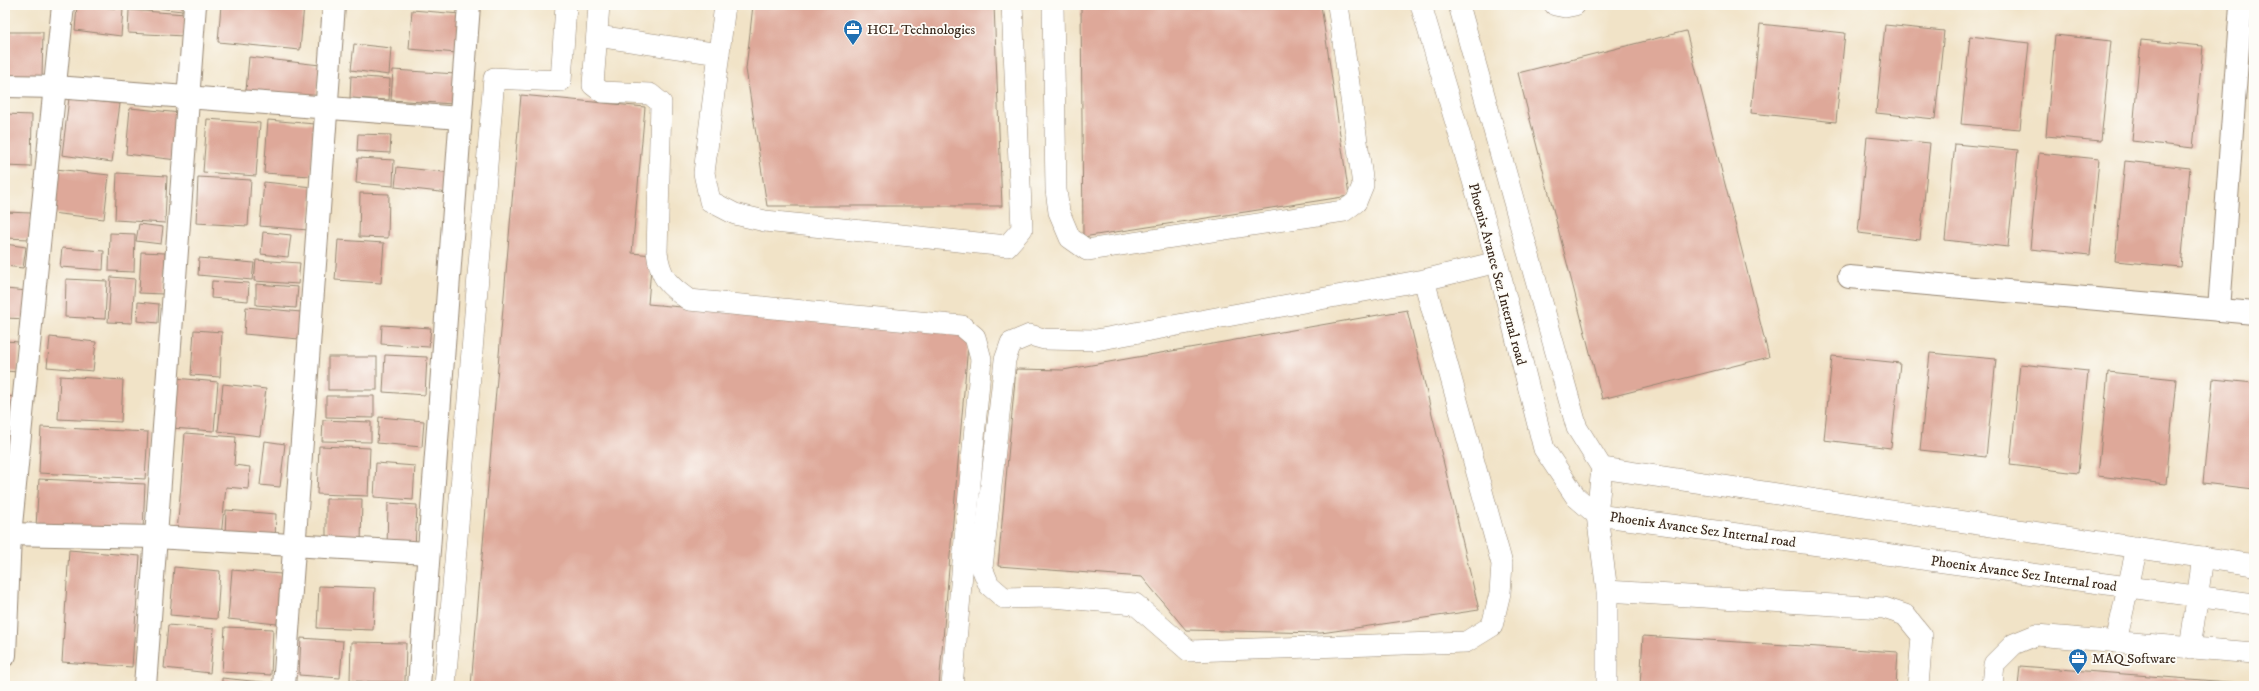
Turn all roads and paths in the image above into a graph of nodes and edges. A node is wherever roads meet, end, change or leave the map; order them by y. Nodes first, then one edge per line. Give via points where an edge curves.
1 (63, 5) edge
2 (194, 5) edge
3 (334, 5) edge
4 (469, 5) edge
5 (566, 5) edge
6 (599, 5) edge
7 (725, 5) edge
8 (1012, 5) edge
9 (1053, 5) edge
10 (1338, 5) edge
11 (1421, 5) edge
12 (1459, 5) edge
13 (1555, 5) edge
14 (1575, 5) edge
15 (2236, 5) edge
16 (2241, 5) edge
17 (2254, 6) edge
18 (597, 36) junction
19 (719, 54) junction
20 (5, 86) edge
21 (56, 87) junction
22 (188, 99) junction
23 (326, 108) junction
24 (460, 118) junction
25 (1497, 262) junction
26 (1849, 277) dead end
27 (1424, 280) junction
28 (2219, 310) junction
29 (2254, 313) edge
30 (1602, 468) junction
31 (1597, 514) junction
32 (8, 535) edge
33 (156, 537) junction
34 (294, 546) junction
35 (2137, 547) junction
36 (428, 553) junction
37 (2203, 557) junction
38 (2254, 565) edge
39 (2129, 587) junction
40 (1608, 591) junction
41 (2197, 596) junction
42 (2254, 604) edge
43 (2116, 642) junction
44 (2190, 649) junction
45 (2254, 653) edge
46 (5, 655) edge
47 (145, 686) edge
48 (284, 686) edge
49 (419, 686) edge
50 (445, 686) edge
51 (952, 686) edge
52 (1607, 686) edge
53 (1918, 686) edge
54 (1992, 686) edge

1 - 21 street
2 - 22 street
3 - 23 street
4 - 24 street
5 - 50 lane via 561,81 494,78
6 - 18 lane
7 - 19 lane
8 - 19 lane via 1022,229 1007,246 765,221 734,214 710,201 704,173
9 - 10 lane via 1056,190 1059,212 1070,238 1087,250 1344,211 1356,202 1363,185
11 - 25 lane, Phoenix Avance Sez Internal road
12 - 30 lane via 1577,428
13 - 14 lane
15 - 16 street
16 - 17 street
16 - 28 street
18 - 19 lane
18 - 51 lane via 592,85 602,92 650,94 661,103 657,252 659,268 672,288 689,300 962,326 975,337 981,359 958,645
20 - 21 street
21 - 22 street
21 - 32 street
22 - 23 street
22 - 33 street
23 - 24 street
23 - 34 street
24 - 36 street
25 - 27 lane
25 - 31 lane, Phoenix Avance Sez Internal road via 1544,449 1576,497
26 - 28 street
27 - 27 lane via 1502,564 1500,593 1492,626 1466,642 1189,651 1135,604 1052,597 1004,598 989,585 982,568 1005,360 1011,343 1030,335 1044,339 1096,340
28 - 29 street
30 - 31 lane
30 - 35 lane
31 - 39 lane, Phoenix Avance Sez Internal road
31 - 40 lane
32 - 33 street
32 - 46 street
33 - 34 street
33 - 47 street
34 - 36 street
34 - 48 street
35 - 37 lane
35 - 39 lane
36 - 49 street
37 - 38 lane
37 - 41 lane
39 - 41 lane, Phoenix Avance Sez Internal road
39 - 43 lane
40 - 52 lane
40 - 53 lane via 1884,608 1905,615 1922,636
41 - 42 lane, Phoenix Avance Sez Internal road
41 - 44 lane
43 - 44 lane
43 - 54 lane via 2036,635 2014,644 1994,664
44 - 45 lane

